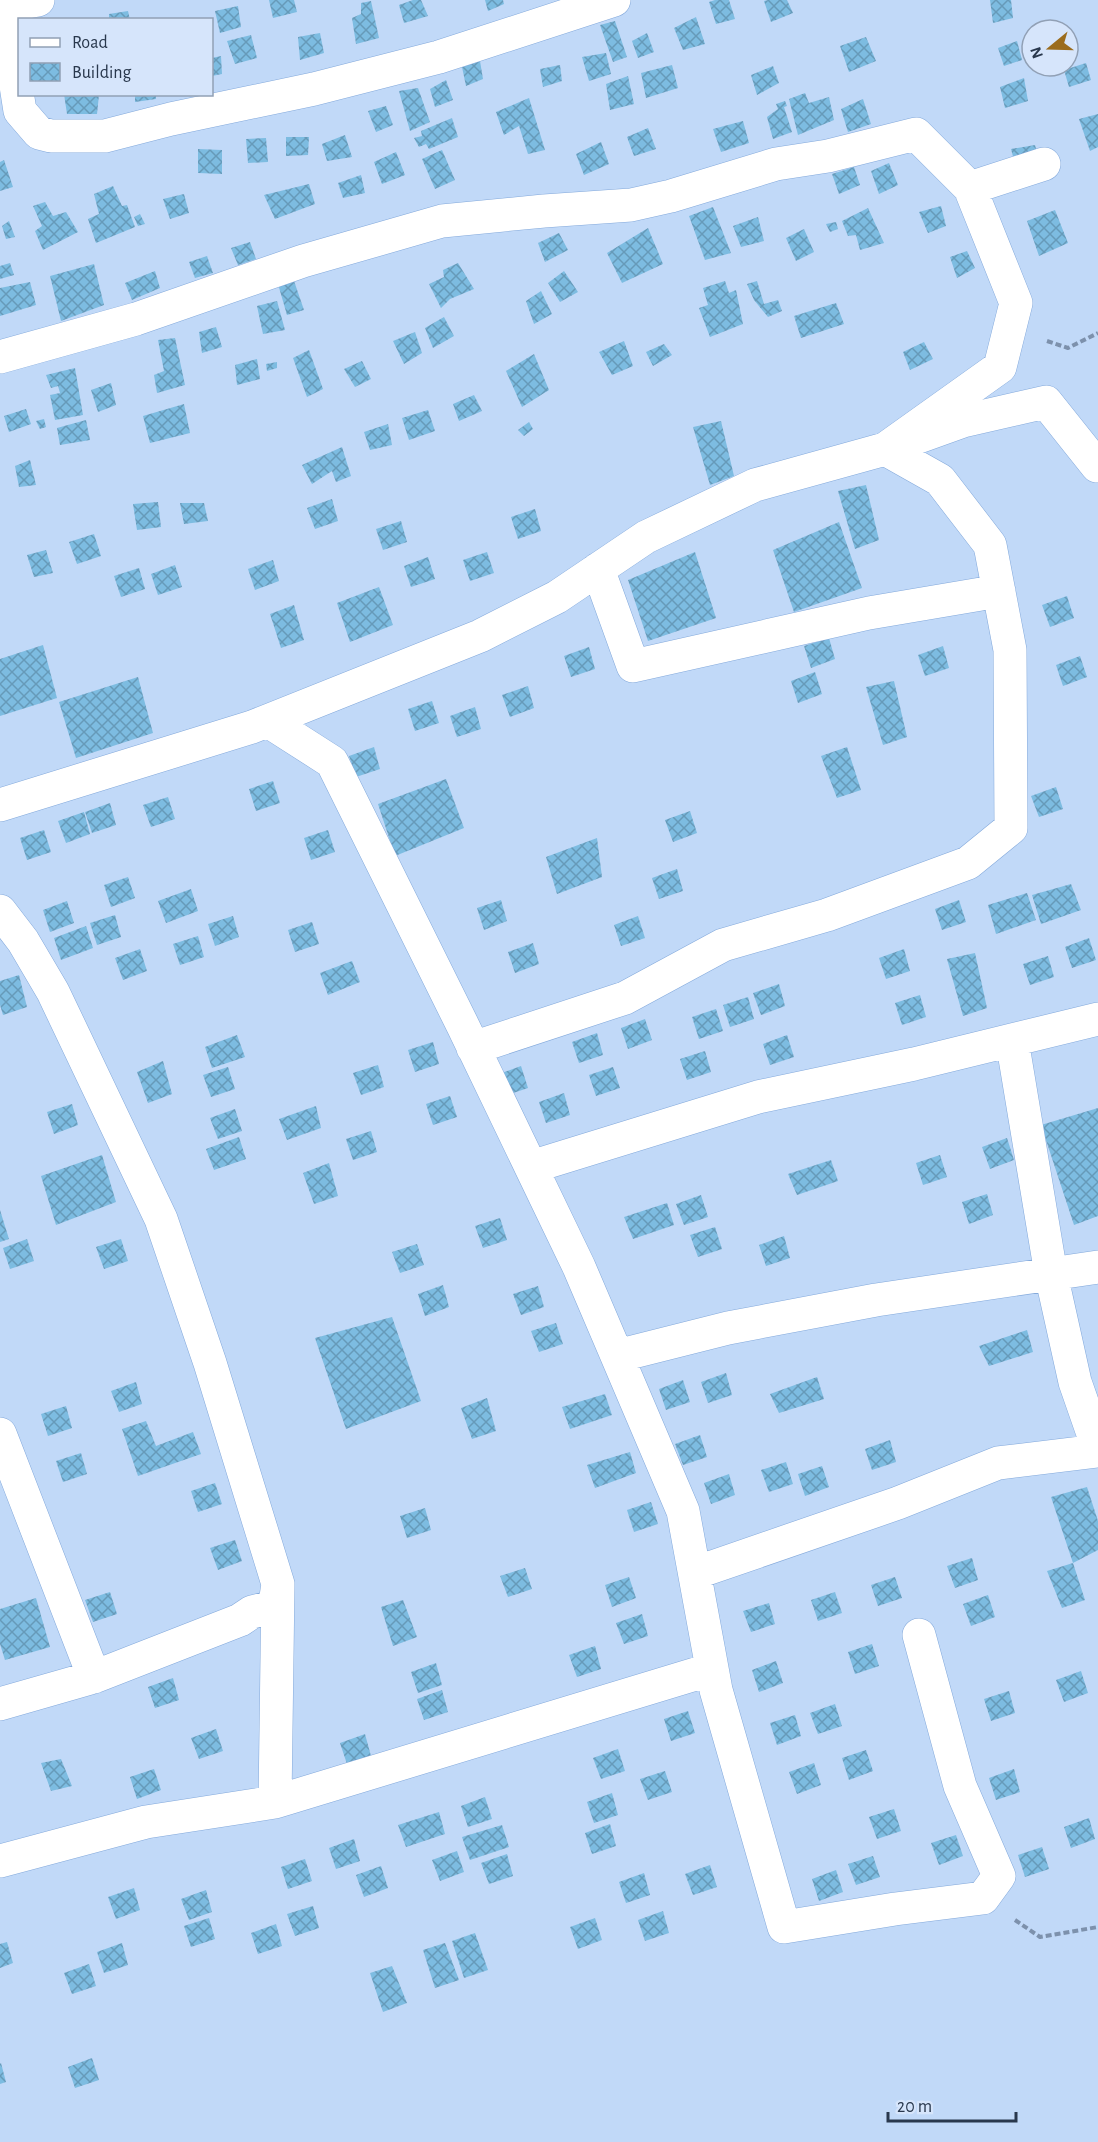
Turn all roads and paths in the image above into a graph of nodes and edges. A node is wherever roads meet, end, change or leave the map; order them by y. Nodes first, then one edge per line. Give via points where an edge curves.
1 (38, 0) edge
2 (614, 0) edge
3 (10, 115) edge
4 (1044, 164) dead end
5 (970, 188) junction
6 (1009, 328) junction
7 (1098, 333) edge
8 (0, 357) edge
9 (885, 449) junction
10 (1097, 466) edge
11 (598, 569) junction
12 (999, 591) junction
13 (268, 721) junction
14 (0, 805) edge
15 (0, 911) edge
16 (1098, 1019) edge
17 (1012, 1040) junction
18 (473, 1048) junction
19 (531, 1167) junction
20 (1098, 1267) edge
21 (1051, 1274) junction
22 (617, 1356) junction
23 (0, 1434) edge
24 (1098, 1450) edge
25 (695, 1573) junction
26 (279, 1584) junction
27 (919, 1635) dead end
28 (712, 1669) junction
29 (94, 1677) junction
30 (0, 1704) edge
31 (275, 1802) junction
32 (0, 1861) edge
33 (983, 1898) junction
34 (1098, 1928) edge

1 - 3 street via 8,12
2 - 3 street via 439,57 105,136 51,136
4 - 5 street
5 - 6 street via 1016,303
5 - 8 street via 916,134 828,156 776,164 631,205 442,221 303,261 136,320
6 - 7 path via 1068,348
6 - 9 street via 1000,367
9 - 10 street via 963,421 1047,402
9 - 11 street via 754,485 646,537
9 - 12 street via 940,480 990,545
11 - 12 street via 633,666 869,613
11 - 13 street via 557,597 480,636
12 - 18 street via 1010,650 1011,828 968,863 827,915 723,945 625,998
13 - 14 street
13 - 18 street via 332,762
15 - 26 street via 23,940 53,992 161,1219
16 - 17 street
17 - 19 street via 758,1097
17 - 21 street
18 - 19 street
19 - 22 street
20 - 21 street
21 - 22 street via 865,1302 728,1328
21 - 24 street via 1075,1382
22 - 25 street via 683,1511
23 - 29 street
24 - 25 street via 998,1463 898,1503
25 - 28 street
26 - 29 street via 272,1607
26 - 31 street
27 - 33 street via 960,1786 999,1876
28 - 31 street
28 - 33 street via 784,1927
29 - 30 street
31 - 32 street via 146,1822
33 - 34 path via 1040,1937

